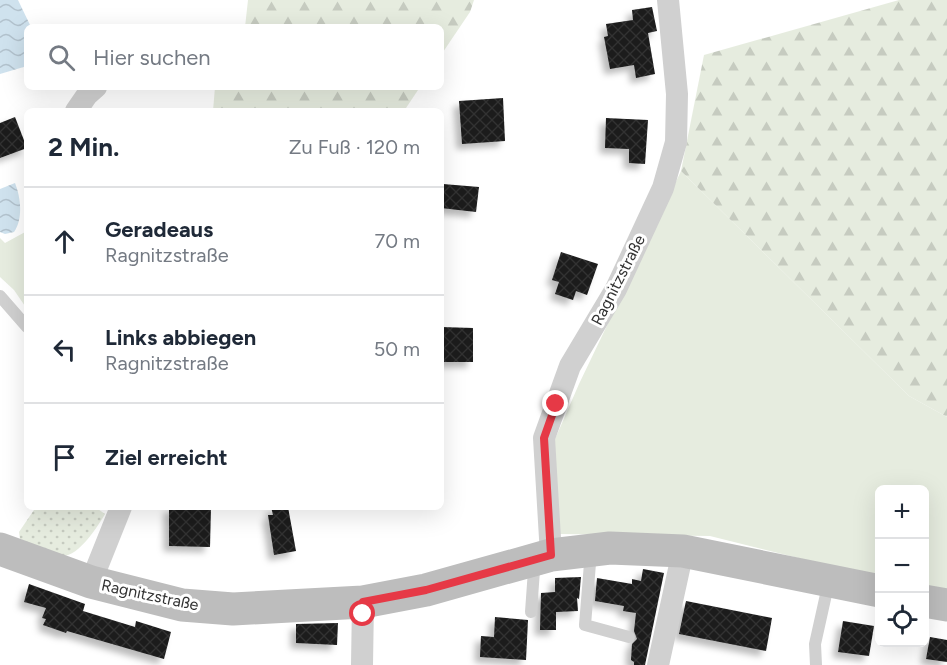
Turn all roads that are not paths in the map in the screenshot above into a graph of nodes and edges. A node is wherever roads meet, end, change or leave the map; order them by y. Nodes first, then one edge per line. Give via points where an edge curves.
1 (668, 0) edge
2 (93, 90) edge
3 (78, 108) edge
4 (0, 296) edge
5 (24, 324) edge
6 (120, 510) edge
7 (0, 549) edge
8 (591, 550) junction
9 (683, 551) junction
10 (543, 562) junction
11 (829, 581) junction
12 (91, 582) junction
13 (875, 590) edge
14 (363, 602) junction
15 (929, 602) edge
16 (947, 605) edge
17 (531, 612) dead end
18 (629, 637) dead end
19 (362, 665) edge
20 (658, 665) edge
21 (816, 665) edge

1 - 10 street, Ragnitzstraße via 677,94 676,142 663,188 616,290 570,366 544,438
2 - 3 street
4 - 5 lane
6 - 12 street
7 - 12 main road, Ragnitzstraße
8 - 9 main road, Ragnitzstraße
8 - 10 main road, Ragnitzstraße
8 - 18 lane via 585,625
9 - 11 main road, Ragnitzstraße
9 - 20 street
10 - 14 main road, Ragnitzstraße
10 - 17 lane
11 - 13 main road, Ragnitzstraße
11 - 21 lane via 815,644
12 - 14 main road, Ragnitzstraße via 182,605 233,609
14 - 19 street
15 - 16 main road

